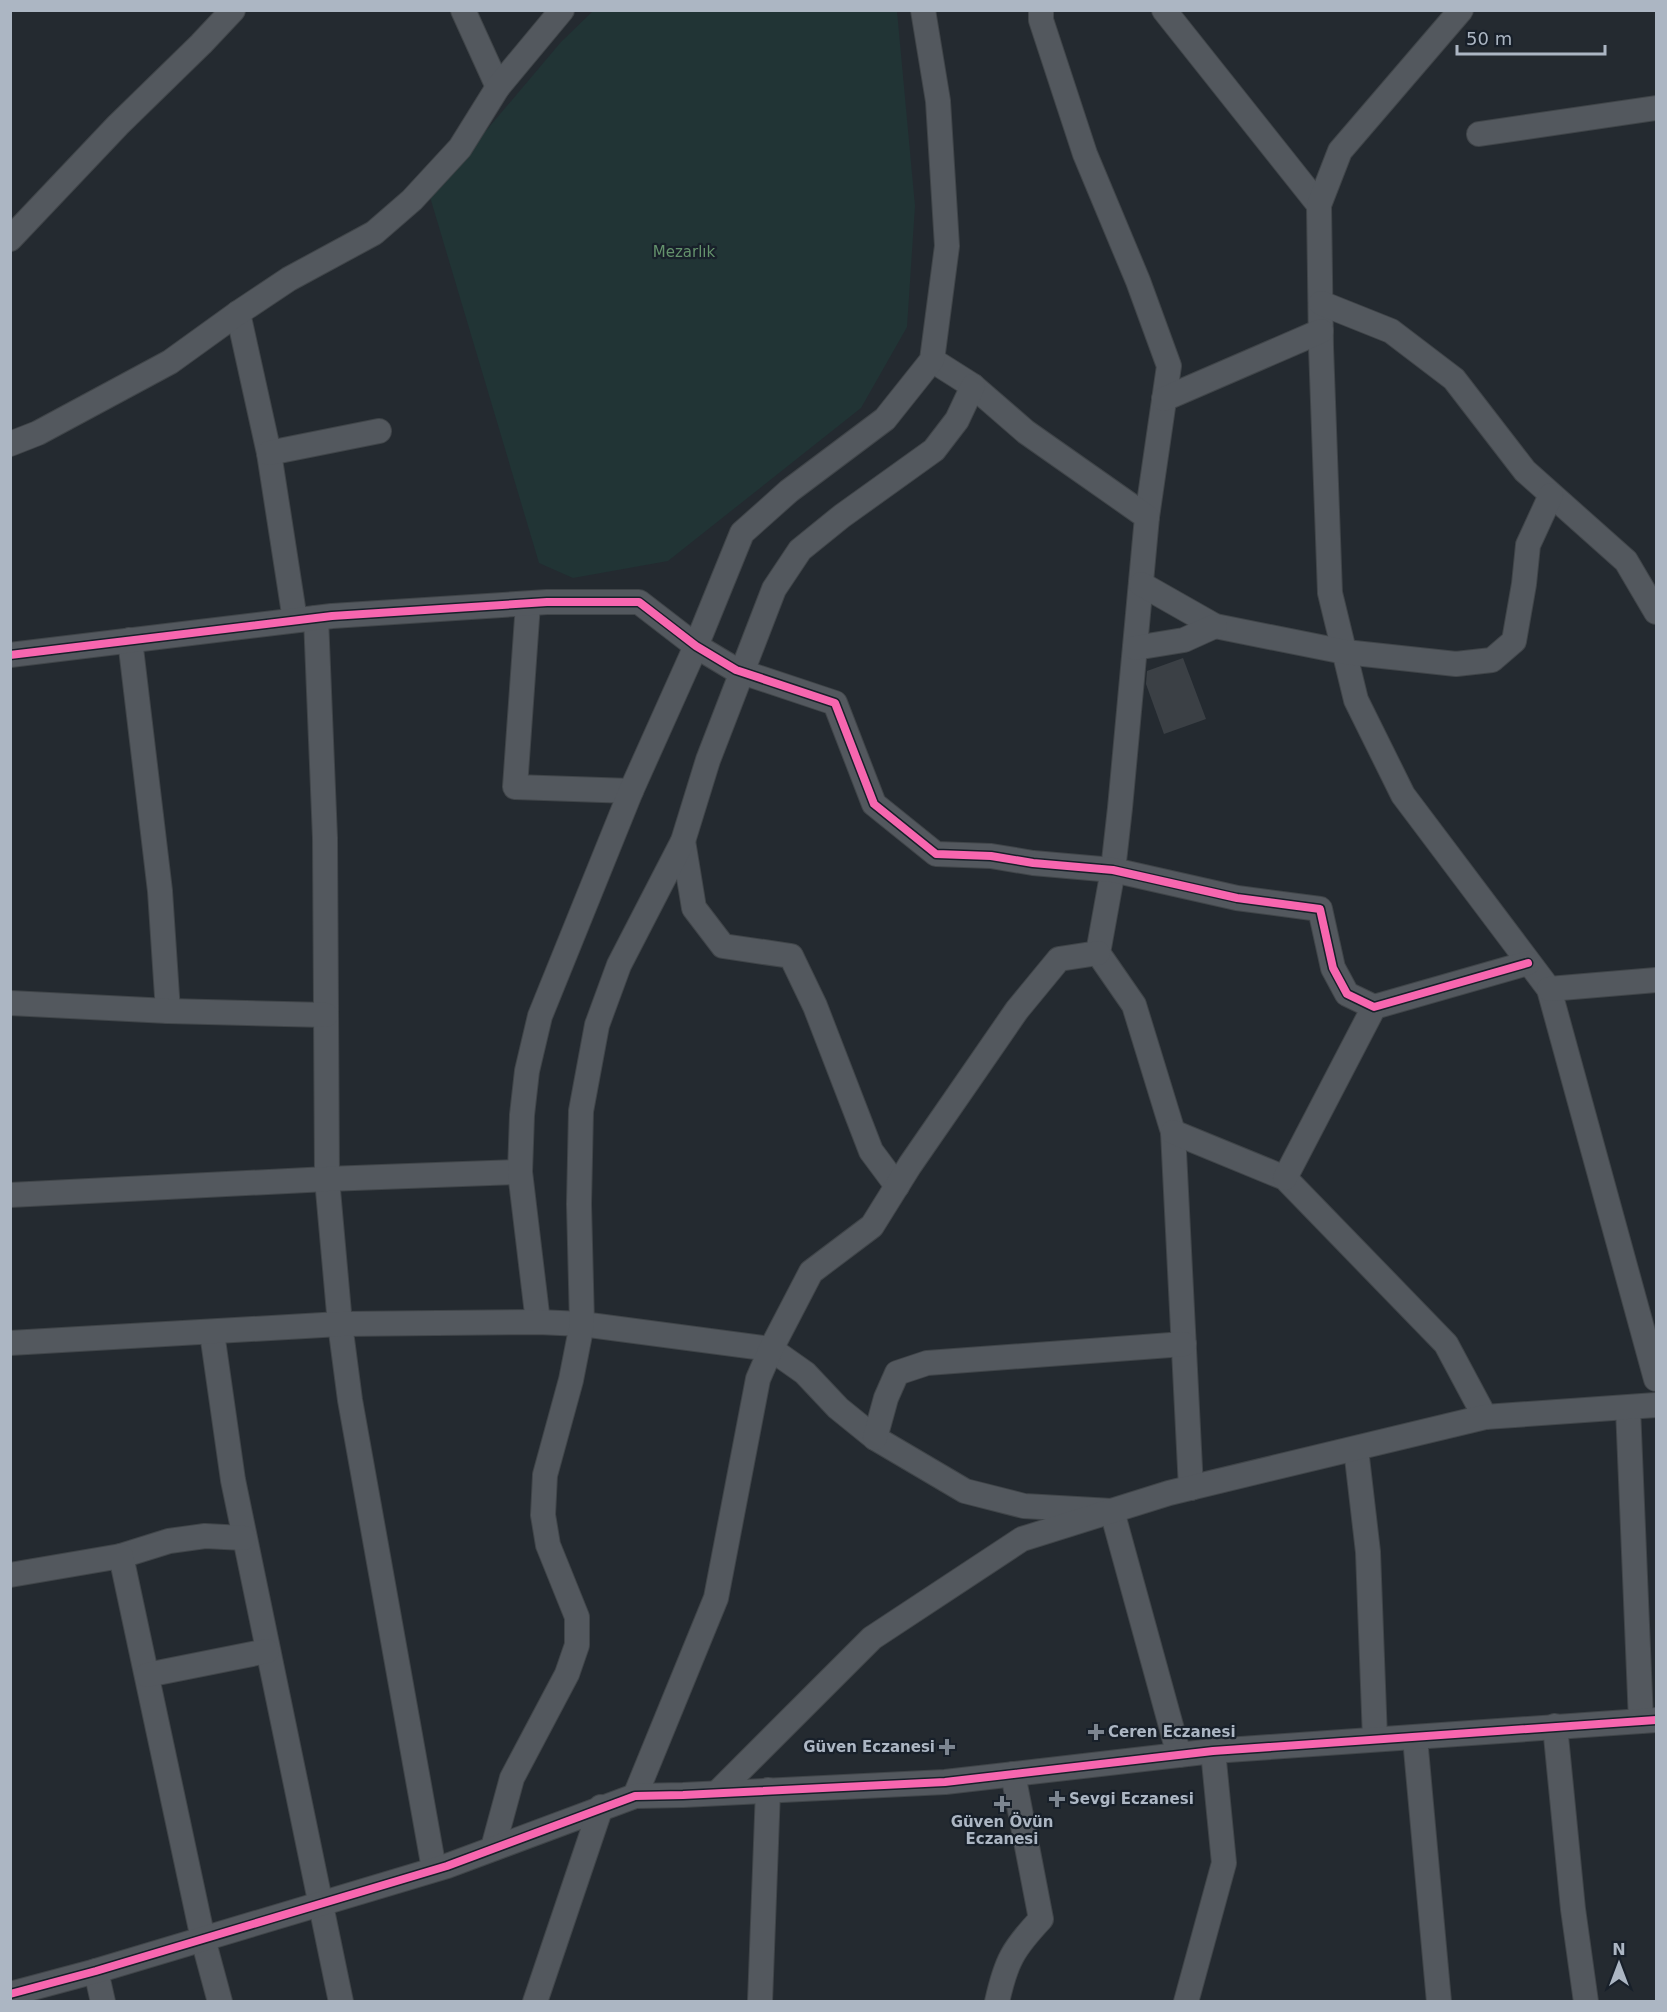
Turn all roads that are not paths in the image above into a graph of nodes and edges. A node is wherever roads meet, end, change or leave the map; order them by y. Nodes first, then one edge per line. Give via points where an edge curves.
1 (233, 10) edge
2 (463, 10) edge
3 (562, 10) edge
4 (923, 10) edge
5 (1041, 10) edge
6 (1461, 10) edge
7 (1167, 11) edge
8 (498, 87) junction
9 (1656, 108) edge
10 (1479, 134) dead end
11 (1319, 205) junction
12 (10, 238) edge
13 (1321, 303) junction
14 (238, 313) junction
15 (1321, 331) junction
16 (932, 360) junction
17 (973, 386) junction
18 (1164, 399) junction
19 (379, 430) dead end
20 (10, 444) edge
21 (269, 453) junction
22 (1551, 495) junction
23 (1147, 517) junction
24 (1141, 584) junction
25 (528, 604) junction
26 (1656, 612) edge
27 (306, 619) junction
28 (1215, 627) junction
29 (130, 640) junction
30 (696, 646) junction
31 (1135, 648) junction
32 (1345, 652) junction
33 (10, 655) edge
34 (741, 672) junction
35 (631, 790) junction
36 (683, 841) junction
37 (1113, 870) junction
38 (1098, 952) junction
39 (1528, 963) junction
40 (1656, 980) edge
41 (1549, 989) junction
42 (10, 1003) edge
43 (1374, 1007) junction
44 (168, 1011) junction
45 (326, 1015) junction
46 (1173, 1132) junction
47 (520, 1172) junction
48 (1285, 1178) junction
49 (327, 1179) junction
50 (897, 1186) junction
51 (10, 1196) edge
52 (538, 1322) junction
53 (340, 1324) junction
54 (582, 1324) junction
55 (212, 1333) junction
56 (10, 1343) edge
57 (1184, 1344) junction
58 (771, 1349) junction
59 (1656, 1379) edge
60 (1656, 1405) edge
61 (1628, 1408) junction
62 (1485, 1417) junction
63 (875, 1438) junction
64 (1356, 1449) junction
65 (1191, 1488) junction
66 (1112, 1511) junction
67 (244, 1538) junction
68 (121, 1556) junction
69 (10, 1575) edge
70 (267, 1651) junction
71 (147, 1675) junction
72 (1649, 1720) edge
73 (1555, 1726) junction
74 (1415, 1738) junction
75 (1375, 1739) junction
76 (1213, 1751) junction
77 (1179, 1755) junction
78 (1013, 1774) junction
79 (768, 1790) junction
80 (717, 1793) junction
81 (635, 1796) junction
82 (601, 1807) junction
83 (493, 1848) junction
84 (434, 1869) junction
85 (320, 1904) junction
86 (203, 1939) junction
87 (96, 1971) junction
88 (10, 1994) edge
89 (104, 2001) edge
90 (220, 2001) edge
91 (341, 2001) edge
92 (535, 2001) edge
93 (760, 2001) edge
94 (997, 2001) edge
95 (1186, 2001) edge
96 (1439, 2001) edge
97 (1586, 2001) edge

1 - 12 street via 117,124
2 - 8 street
3 - 8 street
4 - 16 street via 938,101 947,246
5 - 18 street via 1085,154 1169,366
6 - 11 street via 1340,151
7 - 11 street
8 - 14 street via 460,148 412,200 374,233
9 - 10 street
11 - 13 street
13 - 15 street
13 - 22 street via 1390,331 1454,380 1525,471
14 - 20 street via 170,362
14 - 21 street
15 - 18 street
15 - 32 street via 1330,592
16 - 17 street
16 - 30 street via 885,419 789,491 742,533
17 - 23 street via 1026,432
17 - 34 street via 957,420 934,450 800,550 774,589
18 - 23 street
19 - 21 street
21 - 27 street
22 - 26 street via 1626,561
22 - 32 street via 1528,545 1514,641 1492,660 1456,664
23 - 24 street
24 - 28 street
24 - 31 street
25 - 27 street
25 - 30 street via 639,602
25 - 35 street via 515,787
27 - 29 street
27 - 45 street via 325,838
28 - 31 street via 1184,640
28 - 32 street
29 - 33 street
29 - 44 street via 160,891
30 - 34 street
30 - 35 street
31 - 37 street
32 - 39 street via 1356,700 1403,795
34 - 36 street
34 - 37 street via 835,703 874,804 936,854
35 - 47 street via 540,1016 527,1071
36 - 50 street via 694,908 723,946 791,956 815,1006 871,1151
36 - 54 street via 619,965 597,1025 581,1111
37 - 38 street
37 - 43 street via 1237,898 1320,909 1334,968 1347,994
38 - 46 street via 1134,1005
38 - 50 street via 1059,959 1017,1010
39 - 41 street
39 - 43 street
40 - 41 street
41 - 59 street
42 - 44 street
43 - 48 street
44 - 45 street
45 - 49 street
46 - 48 street
46 - 57 street
47 - 49 street
47 - 52 street
48 - 62 street via 1446,1344
49 - 51 street
49 - 53 street
50 - 58 street via 872,1226 811,1272
52 - 53 street
52 - 54 street
53 - 55 street
53 - 84 street via 354,1424
54 - 58 street
54 - 83 street via 545,1475 543,1515 548,1545 577,1617 577,1645 567,1674 512,1778
55 - 56 street
55 - 67 street
57 - 63 street via 927,1363 897,1373 885,1398
57 - 65 street
58 - 63 street via 805,1373 838,1408
58 - 81 street via 758,1379 716,1598
60 - 61 street
61 - 62 street
61 - 72 street
62 - 64 street
63 - 66 street via 965,1491 1024,1506
64 - 65 street
64 - 75 street via 1368,1552
65 - 66 street
66 - 77 street
66 - 80 street via 1022,1539 872,1638
67 - 68 street via 205,1536 169,1541
67 - 70 street
68 - 69 street
68 - 71 street
70 - 71 street
70 - 85 street
71 - 86 street
72 - 73 street
73 - 74 street
73 - 97 street
74 - 75 street
74 - 96 street
75 - 76 street
76 - 77 street
76 - 95 street via 1224,1863
77 - 78 street
78 - 79 street via 945,1782
78 - 94 street via 1041,1919 1019,1942 1004,1970
79 - 80 street
79 - 93 street
80 - 81 street
81 - 82 street
82 - 83 street
82 - 92 street
83 - 84 street
84 - 85 street
85 - 86 street
85 - 91 street
86 - 87 street
86 - 90 street
87 - 88 street
87 - 89 street

